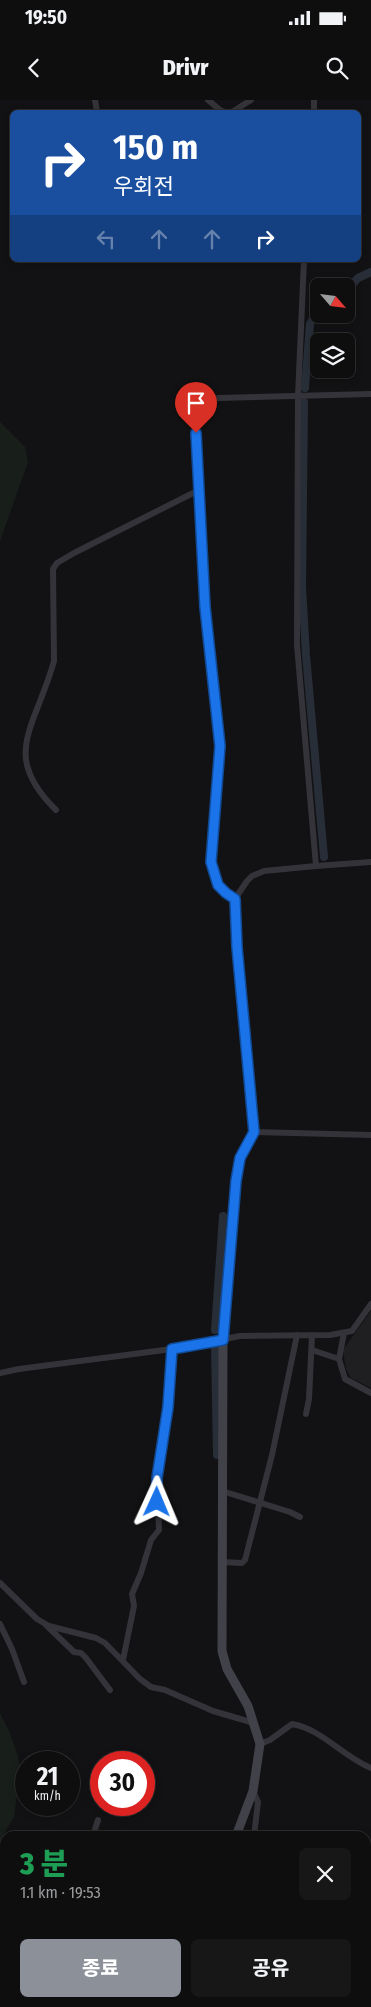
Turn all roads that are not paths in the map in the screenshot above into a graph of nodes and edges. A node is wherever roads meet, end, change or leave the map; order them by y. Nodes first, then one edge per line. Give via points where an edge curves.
1 (208, 100) edge
2 (251, 100) edge
3 (220, 110) edge
4 (235, 110) edge
5 (304, 262) edge
6 (371, 394) edge
7 (298, 396) junction
8 (199, 490) junction
9 (31, 704) dead end
10 (38, 800) dead end
11 (56, 810) dead end
12 (371, 862) edge
13 (316, 866) junction
14 (235, 899) junction
15 (254, 1132) junction
16 (371, 1135) edge
17 (371, 1304) edge
18 (344, 1332) junction
19 (297, 1335) junction
20 (312, 1335) junction
21 (223, 1340) junction
22 (172, 1349) junction
23 (312, 1350) junction
24 (339, 1359) junction
25 (0, 1373) edge
26 (371, 1393) edge
27 (306, 1414) dead end
28 (222, 1491) junction
29 (260, 1502) junction
30 (300, 1517) dead end
31 (222, 1562) junction
32 (0, 1583) edge
33 (44, 1623) junction
34 (0, 1624) edge
35 (123, 1660) junction
36 (24, 1682) dead end
37 (110, 1690) dead end
38 (254, 1723) junction
39 (260, 1744) junction
40 (371, 1768) edge
41 (252, 1791) junction
42 (98, 1820) dead end
43 (95, 1831) edge
44 (238, 1831) edge
45 (255, 1831) edge

1 - 3 street
2 - 4 street
5 - 7 street
6 - 7 street
7 - 8 street via 218,398 200,405 195,422
7 - 13 street via 297,644
8 - 9 street via 57,563 53,568 54,661 50,674
8 - 14 street via 205,607 220,746 211,862 218,885
10 - 11 street
12 - 13 street
13 - 14 street via 264,871 252,876
14 - 15 street
15 - 16 street
15 - 21 street via 240,1158 236,1181
17 - 18 street via 357,1327
18 - 20 street
18 - 24 street
19 - 20 street
19 - 21 street via 240,1336
19 - 29 street
20 - 23 street
21 - 22 street
21 - 28 street
22 - 25 street
22 - 35 street via 168,1407 157,1478 159,1530 150,1540 132,1594 134,1606
23 - 24 street
23 - 27 street
24 - 26 street via 345,1380
28 - 29 street
28 - 31 street
29 - 30 street
29 - 31 street via 245,1560 242,1563
31 - 38 street via 222,1651 227,1669
32 - 33 street
33 - 35 street via 96,1638 110,1646
33 - 37 street via 74,1652 86,1658
34 - 36 street
35 - 38 street via 151,1687
38 - 39 street
39 - 40 street via 292,1724 298,1725
39 - 41 street
41 - 44 street
41 - 45 street via 258,1802
42 - 43 street

